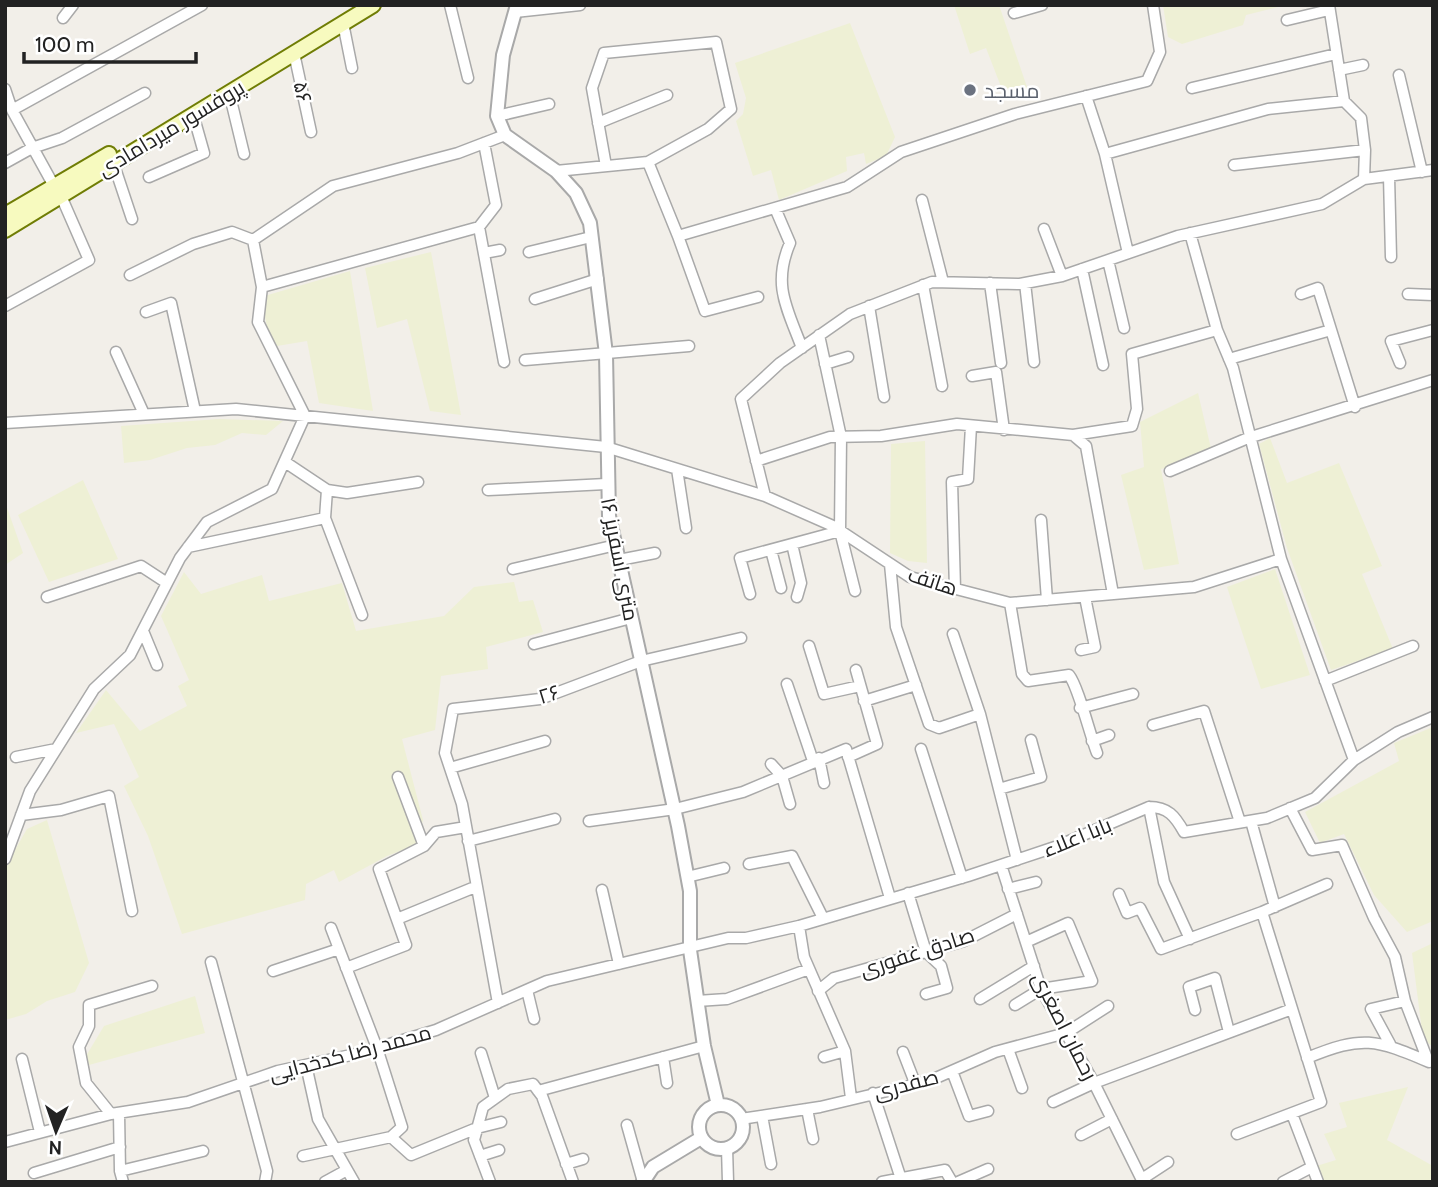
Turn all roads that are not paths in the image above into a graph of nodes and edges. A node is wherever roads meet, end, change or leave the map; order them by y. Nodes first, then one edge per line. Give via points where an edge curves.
1 (73, 5) edge
2 (202, 5) edge
3 (356, 5) edge
4 (373, 5) edge
5 (450, 5) edge
6 (580, 5) edge
7 (1042, 5) edge
8 (1153, 5) edge
9 (1329, 7) edge
10 (516, 9) edge
11 (1014, 13) dead end
12 (63, 18) dead end
13 (1287, 20) dead end
14 (343, 23) junction
15 (294, 53) junction
16 (1336, 54) junction
17 (1363, 65) dead end
18 (352, 68) dead end
19 (1339, 70) junction
20 (1399, 75) dead end
21 (468, 78) dead end
22 (1192, 88) dead end
23 (5, 89) edge
24 (229, 92) junction
25 (145, 93) dead end
26 (667, 95) dead end
27 (1086, 96) junction
28 (1344, 101) junction
29 (549, 104) dead end
30 (12, 110) junction
31 (193, 114) junction
32 (497, 116) junction
33 (598, 123) junction
34 (312, 132) dead end
35 (505, 135) junction
36 (484, 143) junction
37 (32, 148) junction
38 (1365, 150) junction
39 (1105, 153) junction
40 (244, 154) dead end
41 (113, 162) junction
42 (648, 162) junction
43 (5, 163) edge
44 (1234, 165) dead end
45 (606, 166) junction
46 (556, 171) junction
47 (1427, 171) edge
48 (1388, 176) junction
49 (149, 177) dead end
50 (1364, 179) junction
51 (57, 191) junction
52 (922, 200) dead end
53 (775, 208) junction
54 (5, 215) edge
55 (132, 219) dead end
56 (479, 227) junction
57 (1044, 229) dead end
58 (5, 230) edge
59 (1190, 233) junction
60 (678, 236) junction
61 (591, 237) junction
62 (253, 240) junction
63 (500, 250) dead end
64 (529, 252) dead end
65 (484, 253) junction
66 (1128, 253) junction
67 (1391, 257) dead end
68 (1108, 260) junction
69 (1082, 269) junction
70 (130, 275) dead end
71 (1062, 276) junction
72 (598, 279) junction
73 (943, 282) junction
74 (990, 283) junction
75 (1025, 283) junction
76 (923, 285) junction
77 (262, 288) junction
78 (1301, 294) dead end
79 (1409, 294) dead end
80 (1433, 295) edge
81 (758, 297) dead end
82 (535, 299) dead end
83 (5, 306) edge
84 (869, 306) junction
85 (145, 312) dead end
86 (1124, 328) dead end
87 (1217, 330) junction
88 (1331, 330) junction
89 (1433, 330) edge
90 (819, 335) junction
91 (689, 346) dead end
92 (802, 348) junction
93 (116, 352) dead end
94 (606, 354) junction
95 (848, 358) dead end
96 (525, 359) dead end
97 (1229, 359) junction
98 (503, 362) dead end
99 (1034, 362) dead end
100 (825, 363) junction
101 (1001, 363) dead end
102 (1400, 363) dead end
103 (1103, 365) dead end
104 (972, 376) dead end
105 (1433, 380) edge
106 (942, 386) dead end
107 (884, 397) dead end
108 (1355, 407) junction
109 (195, 411) junction
110 (144, 414) junction
111 (305, 416) junction
112 (5, 423) edge
113 (971, 426) junction
114 (1004, 430) junction
115 (1073, 435) junction
116 (841, 437) junction
117 (1248, 438) junction
118 (606, 447) junction
119 (285, 461) junction
120 (756, 461) junction
121 (677, 469) junction
122 (1170, 471) dead end
123 (418, 482) dead end
124 (606, 484) junction
125 (327, 490) junction
126 (488, 490) dead end
127 (765, 496) junction
128 (325, 518) junction
129 (1041, 520) dead end
130 (685, 528) dead end
131 (840, 531) junction
132 (792, 544) junction
133 (615, 545) junction
134 (188, 547) junction
135 (771, 550) junction
136 (655, 552) dead end
137 (1281, 559) junction
138 (619, 560) junction
139 (890, 564) junction
140 (513, 569) dead end
141 (167, 583) junction
142 (781, 588) dead end
143 (955, 589) junction
144 (855, 591) dead end
145 (750, 594) dead end
146 (1113, 594) junction
147 (47, 597) dead end
148 (797, 597) dead end
149 (1085, 597) junction
150 (1046, 600) junction
151 (1010, 603) junction
152 (362, 615) dead end
153 (631, 618) junction
154 (143, 631) junction
155 (953, 634) dead end
156 (741, 638) dead end
157 (534, 644) dead end
158 (809, 646) dead end
159 (1413, 646) dead end
160 (1081, 650) dead end
161 (641, 662) junction
162 (157, 665) dead end
163 (856, 670) dead end
164 (1325, 681) junction
165 (787, 684) dead end
166 (916, 685) junction
167 (860, 686) junction
168 (1133, 694) dead end
169 (864, 701) junction
170 (1080, 708) junction
171 (980, 714) junction
172 (1433, 717) edge
173 (1153, 725) dead end
174 (1109, 735) dead end
175 (1031, 740) dead end
176 (545, 741) dead end
177 (1092, 741) junction
178 (921, 748) dead end
179 (56, 749) junction
180 (1097, 753) dead end
181 (16, 757) dead end
182 (848, 757) junction
183 (816, 760) junction
184 (1354, 760) junction
185 (771, 764) dead end
186 (450, 768) junction
187 (782, 776) junction
188 (398, 777) dead end
189 (824, 783) dead end
190 (999, 789) junction
191 (790, 804) dead end
192 (1149, 807) junction
193 (1290, 808) junction
194 (675, 809) junction
195 (21, 815) junction
196 (555, 819) dead end
197 (589, 821) dead end
198 (1245, 821) junction
199 (466, 827) junction
200 (468, 841) junction
201 (424, 846) junction
202 (5, 859) edge
203 (1017, 860) junction
204 (749, 864) dead end
205 (1001, 865) junction
206 (724, 868) dead end
207 (687, 877) junction
208 (962, 878) junction
209 (1035, 882) dead end
210 (1327, 884) dead end
211 (475, 887) junction
212 (1009, 888) junction
213 (602, 890) dead end
214 (908, 893) junction
215 (1119, 894) dead end
216 (890, 898) junction
217 (1275, 906) junction
218 (132, 911) dead end
219 (1262, 912) junction
220 (1017, 914) junction
221 (823, 918) junction
222 (397, 919) junction
223 (799, 926) junction
224 (331, 929) dead end
225 (1190, 939) junction
226 (1026, 942) junction
227 (339, 949) junction
228 (690, 950) junction
229 (926, 952) junction
230 (211, 962) dead end
231 (619, 964) junction
232 (1034, 966) junction
233 (346, 968) junction
234 (809, 969) junction
235 (273, 971) dead end
236 (152, 986) dead end
237 (1041, 989) junction
238 (527, 990) junction
239 (818, 990) junction
240 (926, 995) dead end
241 (980, 999) dead end
242 (1405, 1001) junction
243 (697, 1002) junction
244 (498, 1003) junction
245 (1015, 1005) dead end
246 (1108, 1006) dead end
247 (1292, 1009) junction
248 (1195, 1010) dead end
249 (534, 1019) dead end
250 (1229, 1032) junction
251 (1066, 1033) junction
252 (1390, 1044) junction
253 (704, 1046) junction
254 (377, 1048) junction
255 (1008, 1049) junction
256 (845, 1051) junction
257 (903, 1052) dead end
258 (481, 1053) dead end
259 (663, 1057) junction
260 (824, 1057) dead end
261 (1307, 1058) junction
262 (22, 1059) dead end
263 (1430, 1062) edge
264 (306, 1065) junction
265 (952, 1071) junction
266 (246, 1082) junction
267 (667, 1083) dead end
268 (915, 1083) junction
269 (1094, 1083) junction
270 (1022, 1088) dead end
271 (538, 1091) junction
272 (873, 1093) junction
273 (495, 1098) junction
274 (851, 1098) junction
275 (1053, 1102) dead end
276 (718, 1105) junction
277 (807, 1109) junction
278 (988, 1111) dead end
279 (115, 1114) junction
280 (1292, 1114) junction
281 (762, 1116) junction
282 (741, 1119) junction
283 (1112, 1119) junction
284 (501, 1122) dead end
285 (627, 1125) dead end
286 (477, 1128) junction
287 (40, 1132) junction
288 (1237, 1134) dead end
289 (1080, 1135) dead end
290 (391, 1136) junction
291 (701, 1138) junction
292 (813, 1139) dead end
293 (5, 1142) edge
294 (120, 1147) junction
295 (727, 1148) junction
296 (336, 1150) junction
297 (499, 1150) dead end
298 (203, 1152) dead end
299 (303, 1156) dead end
300 (480, 1156) junction
301 (583, 1159) dead end
302 (1168, 1163) dead end
303 (566, 1164) junction
304 (771, 1164) dead end
305 (1312, 1167) junction
306 (988, 1169) dead end
307 (347, 1170) junction
308 (120, 1171) junction
309 (34, 1173) dead end
310 (902, 1179) edge
311 (643, 1181) edge
312 (1142, 1181) edge
313 (123, 1182) edge
314 (265, 1182) edge
315 (325, 1182) edge
316 (354, 1182) edge
317 (490, 1182) edge
318 (573, 1182) edge
319 (728, 1182) edge
320 (882, 1182) edge
321 (952, 1182) edge
322 (958, 1182) edge
323 (1283, 1182) edge
324 (1318, 1182) edge

1 - 12 street
2 - 30 street
3 - 51 main road, پروفسور میردامادی
4 - 14 main road, پروفسور میردامادی
5 - 21 street
6 - 10 street
7 - 11 street
8 - 27 street via 1160,52 1147,81
9 - 13 street
9 - 16 street
10 - 32 street via 503,55
14 - 15 main road, پروفسور میردامادی
14 - 18 street
15 - 24 main road, پروفسور میردامادی
15 - 34 street, ۵۶
16 - 19 street
16 - 22 street
17 - 19 street
19 - 28 street
20 - 47 street
23 - 30 street
24 - 31 main road, پروفسور میردامادی
24 - 40 street
25 - 37 street via 62,138
26 - 33 street
27 - 39 street
27 - 53 street via 1014,114 901,152 847,187
28 - 38 street via 1361,118
28 - 39 street via 1268,110
29 - 32 street
30 - 37 street
31 - 41 main road, پروفسور میردامادی
31 - 49 street via 204,153
32 - 35 street
33 - 42 street via 592,88 604,53 716,42 731,109 708,129
33 - 45 street
35 - 36 street
35 - 46 street, ۱۶ متری اسفریز
36 - 56 street via 496,205
36 - 62 street via 333,186
37 - 43 street
37 - 51 street
38 - 44 street
38 - 50 street
39 - 66 street
41 - 51 main road, پروفسور میردامادی
41 - 55 street
42 - 45 street
42 - 60 street
45 - 46 street
46 - 61 street, ۱۶ متری اسفریز via 576,193 590,223
47 - 48 street
48 - 50 street
48 - 67 street
50 - 59 street via 1322,204
51 - 54 main road, پروفسور میردامادی
51 - 58 main road, پروفسور میردامادی
51 - 83 street via 89,260
52 - 73 street
53 - 60 street
53 - 92 street via 790,243 781,264 781,294
56 - 65 street
56 - 77 street
57 - 71 street
59 - 66 street
59 - 87 street
60 - 81 street via 705,311
61 - 64 street
61 - 72 street, ۱۶ متری اسفریز
62 - 70 street via 232,232 193,244
62 - 77 street
63 - 65 street
65 - 98 street
66 - 68 street
68 - 69 street
68 - 86 street
69 - 71 street
69 - 103 street
71 - 75 street
72 - 82 street
72 - 94 street, ۱۶ متری اسفریز
73 - 74 street
73 - 76 street
74 - 75 street
74 - 101 street
75 - 99 street
76 - 84 street
76 - 106 street
77 - 111 street via 258,323
78 - 88 street via 1318,288
79 - 80 street
84 - 90 street
84 - 107 street
85 - 109 street via 171,303
87 - 97 street
87 - 115 street via 1132,354 1137,409 1132,426
88 - 97 street
88 - 108 street
89 - 102 street via 1391,341
90 - 92 street
90 - 100 street
91 - 94 street
92 - 120 street via 741,399
93 - 110 street
94 - 96 street
94 - 118 street, ۱۶ متری اسفریز
95 - 100 street
97 - 117 street
100 - 116 street
104 - 114 street via 996,372
105 - 108 street
108 - 117 street
109 - 110 street, هاتف
109 - 111 street, هاتف via 236,409
110 - 112 street, هاتف
111 - 118 street, هاتف
111 - 119 street
113 - 114 street
113 - 116 street
113 - 143 street via 968,478 952,482
114 - 115 street
115 - 146 street via 1086,446
116 - 120 street
116 - 131 street
117 - 122 street
117 - 137 street
118 - 121 street, هاتف
118 - 124 street, ۱۶ متری اسفریز
119 - 125 street
119 - 134 street via 272,489 206,522
120 - 127 street
121 - 127 street, هاتف
121 - 130 street
123 - 125 street via 347,493
124 - 126 street
124 - 133 street, ۱۶ متری اسفریز
125 - 128 street
127 - 131 street, هاتف
128 - 134 street
128 - 152 street
129 - 150 street
131 - 132 street
131 - 139 street, هاتف
131 - 144 street
132 - 135 street
132 - 148 street via 801,583
133 - 138 street, ۱۶ متری اسفریز
133 - 140 street
134 - 141 street
135 - 142 street
135 - 145 street via 740,558
136 - 138 street
137 - 146 street, هاتف via 1194,587
137 - 164 street
138 - 153 street, ۱۶ متری اسفریز
139 - 143 street, هاتف via 910,577
139 - 166 street via 896,627
141 - 147 street via 141,566
141 - 154 street
143 - 151 street, هاتف
146 - 149 street, هاتف
149 - 150 street, هاتف
149 - 160 street via 1095,647
150 - 151 street, هاتف
151 - 170 street via 1022,674 1028,681 1069,675 1076,683
153 - 157 street
153 - 161 street, ۱۶ متری اسفریز
154 - 162 street
154 - 179 street via 130,655 94,689
155 - 171 street
156 - 161 street, ۲۶
158 - 167 street via 824,694
159 - 164 street
161 - 186 street, ۲۶ via 540,699 453,709 445,753
161 - 194 street, ۱۶ متری اسفریز
163 - 167 street
164 - 184 street
165 - 183 street
166 - 169 street
166 - 171 street via 929,724 939,728
167 - 169 street
168 - 170 street
169 - 182 street via 877,744
170 - 177 street
171 - 190 street
172 - 184 street via 1398,732
173 - 198 street via 1204,711
174 - 177 street
175 - 190 street via 1041,777
176 - 186 street
177 - 180 street
178 - 208 street
179 - 181 street
179 - 195 street
182 - 183 street via 846,749
182 - 216 street
183 - 187 street
183 - 189 street
184 - 193 street via 1315,798
185 - 187 street
186 - 199 street
187 - 191 street
187 - 194 street via 743,792
188 - 201 street
190 - 203 street
192 - 198 street via 1162,807 1176,817 1184,832
192 - 203 street, بابا اعلاء
192 - 225 street via 1164,882
193 - 198 street
193 - 242 street via 1312,850 1342,845 1395,957
194 - 197 street
194 - 207 street, ۱۶ متری اسفریز
195 - 202 street
195 - 218 street via 61,810 109,796
196 - 200 street
198 - 217 street
199 - 200 street
199 - 201 street via 436,832
200 - 211 street
201 - 222 street via 379,869
203 - 205 street, بابا اعلاء
204 - 221 street via 792,856
205 - 208 street, بابا اعلاء
205 - 212 street, رحمان اصغری
206 - 207 street
207 - 228 street, ۱۶ متری اسفریز
208 - 214 street, بابا اعلاء
209 - 212 street
210 - 217 street
211 - 222 street
211 - 244 street
212 - 220 street, رحمان اصغری
213 - 231 street
214 - 216 street, بابا اعلاء
214 - 229 street
215 - 225 street via 1127,913 1140,908 1161,949
216 - 221 street, بابا اعلاء
217 - 219 street
219 - 225 street
219 - 247 street
220 - 226 street, رحمان اصغری
220 - 229 street, صادق غفوری via 964,941
221 - 223 street, بابا اعلاء
222 - 233 street via 406,945
223 - 228 street, بابا اعلاء via 728,938
223 - 234 street
224 - 227 street
226 - 232 street, رحمان اصغری
226 - 237 street via 1069,923 1092,981
227 - 233 street
227 - 235 street
228 - 231 street, محمد رضا کدخدایی
228 - 243 street, ۱۶ متری اسفریز
229 - 239 street, صادق غفوری via 834,978
229 - 240 street via 941,966 947,988
230 - 266 street
231 - 238 street, محمد رضا کدخدایی
232 - 237 street, رحمان اصغری
232 - 241 street
233 - 254 street
234 - 239 street
234 - 243 street via 727,999
236 - 279 street via 89,1005 89,1026 79,1047 86,1083
237 - 245 street
237 - 251 street, رحمان اصغری
238 - 244 street, محمد رضا کدخدایی
238 - 249 street
239 - 256 street
242 - 252 street via 1371,1009
242 - 263 street
243 - 253 street, ۱۶ متری اسفریز
244 - 254 street, محمد رضا کدخدایی via 436,1030
246 - 251 street, صفدری
247 - 250 street
247 - 261 street
248 - 250 street via 1189,987 1215,978
250 - 269 street
251 - 255 street, صفدری
251 - 269 street, رحمان اصغری
252 - 261 street via 1344,1043
252 - 263 street
253 - 259 street
253 - 276 street, ۱۶ متری اسفریز
254 - 264 street, محمد رضا کدخدایی
254 - 290 street via 402,1127
255 - 265 street, صفدری
255 - 270 street
256 - 260 street
256 - 274 street
257 - 268 street
258 - 273 street
259 - 267 street
259 - 271 street
261 - 280 street via 1321,1102
262 - 287 street
264 - 266 street, محمد رضا کدخدایی
264 - 296 street via 318,1119
265 - 268 street, صفدری
265 - 278 street via 969,1116
266 - 279 street, محمد رضا کدخدایی via 188,1102
266 - 314 street via 267,1171
268 - 272 street, صفدری
269 - 275 street
269 - 283 street, رحمان اصغری
271 - 273 street via 533,1084 508,1089
271 - 303 street
272 - 274 street, صفدری
272 - 310 street
273 - 286 street via 483,1107
274 - 277 street, صفدری
276 - 282 street via 732,1108
276 - 291 street via 701,1117
277 - 281 street, صفدری
277 - 292 street
279 - 287 street, محمد رضا کدخدایی
279 - 294 street
280 - 288 street
280 - 305 street
281 - 282 street, صفدری
281 - 304 street
282 - 295 street via 742,1133
283 - 289 street
283 - 312 street, رحمان اصغری
284 - 286 street
285 - 311 street
286 - 290 street via 411,1155
286 - 300 street via 474,1140
287 - 293 street, محمد رضا کدخدایی
290 - 296 street
291 - 295 street via 712,1147
291 - 311 street via 653,1167
294 - 308 street
294 - 309 street
295 - 319 street
296 - 299 street
296 - 307 street
297 - 300 street
298 - 308 street
300 - 317 street
301 - 303 street
302 - 312 street
303 - 318 street
305 - 323 street
305 - 324 street
306 - 322 street
307 - 315 street
307 - 316 street
308 - 313 street
310 - 320 street
310 - 321 street via 945,1170

